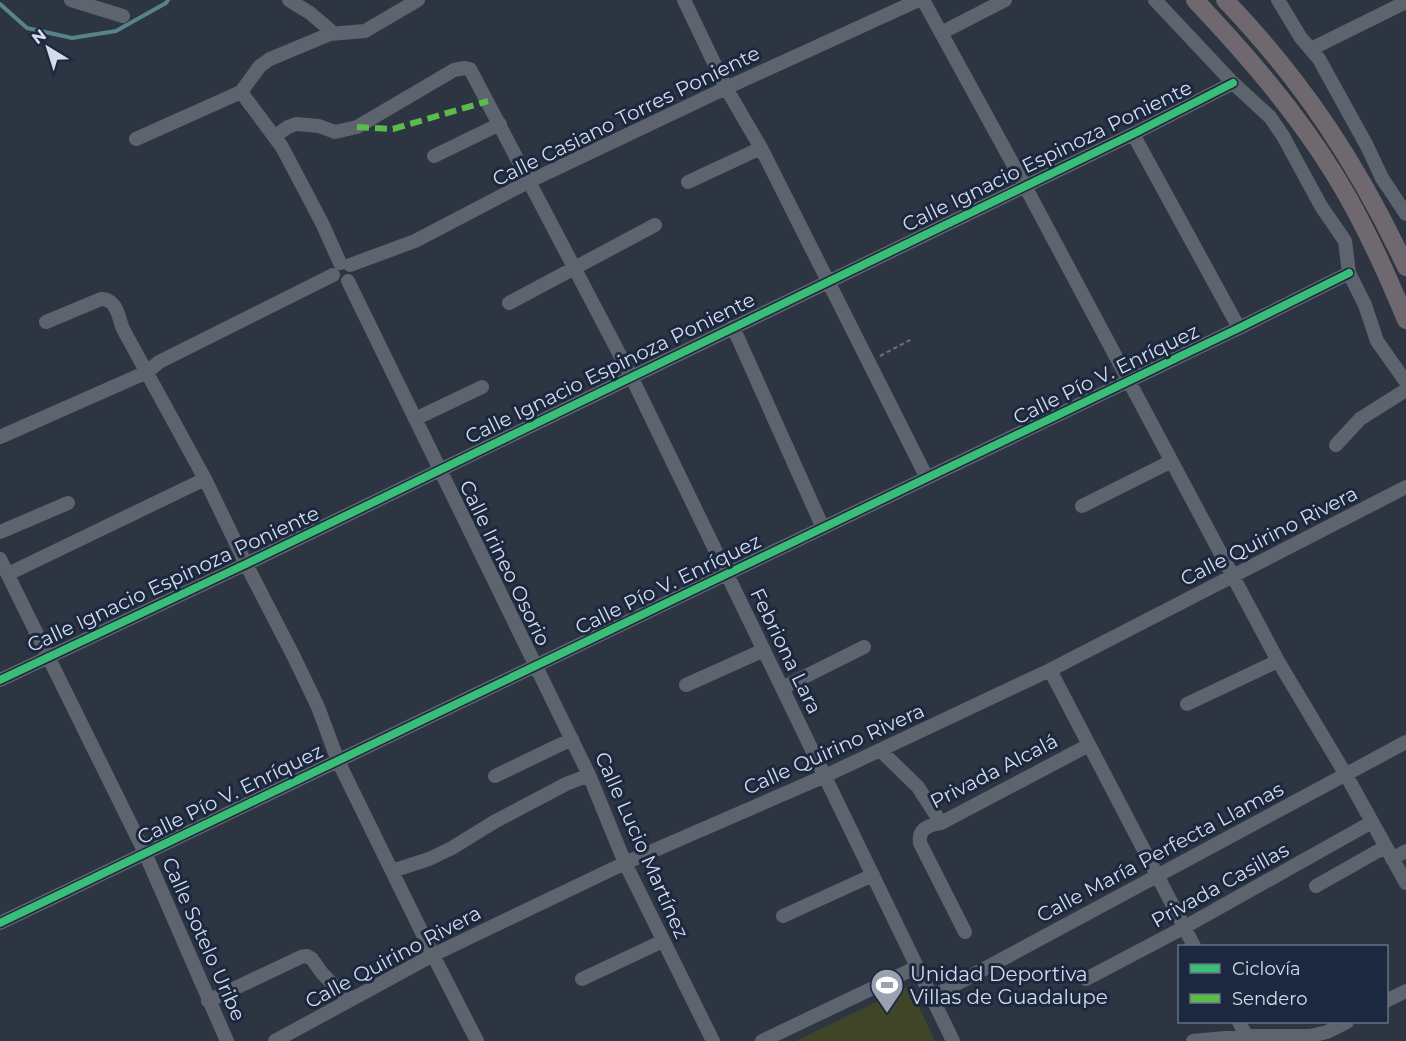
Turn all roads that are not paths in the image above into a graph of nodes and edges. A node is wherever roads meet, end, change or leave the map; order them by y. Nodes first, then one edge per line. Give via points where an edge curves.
1 (71, 0) edge
2 (289, 0) edge
3 (418, 0) edge
4 (684, 0) edge
5 (921, 0) edge
6 (1005, 0) edge
7 (1155, 0) edge
8 (1195, 0) edge
9 (1225, 0) edge
10 (1278, 0) edge
11 (1406, 2) edge
12 (123, 16) dead end
13 (941, 33) junction
14 (330, 34) junction
15 (1311, 49) junction
16 (1233, 83) junction
17 (726, 88) junction
18 (242, 92) junction
19 (500, 124) junction
20 (1133, 134) junction
21 (275, 136) junction
22 (136, 140) dead end
23 (761, 148) junction
24 (434, 156) dead end
25 (530, 181) junction
26 (688, 182) dead end
27 (1025, 186) junction
28 (1406, 214) edge
29 (655, 225) dead end
30 (1404, 257) edge
31 (574, 266) junction
32 (341, 268) junction
33 (1349, 273) junction
34 (829, 281) junction
35 (509, 303) dead end
36 (1406, 320) edge
37 (46, 322) dead end
38 (733, 327) junction
39 (1239, 328) junction
40 (147, 372) junction
41 (631, 376) junction
42 (1129, 381) junction
43 (1406, 382) edge
44 (482, 387) dead end
45 (1406, 390) edge
46 (415, 419) junction
47 (0, 437) edge
48 (1336, 445) dead end
49 (1170, 462) junction
50 (440, 468) junction
51 (927, 478) junction
52 (205, 479) junction
53 (1406, 487) edge
54 (68, 503) dead end
55 (1082, 506) dead end
56 (823, 528) junction
57 (0, 532) edge
58 (0, 558) edge
59 (246, 564) junction
60 (8, 573) junction
61 (727, 574) junction
62 (1233, 576) junction
63 (864, 647) dead end
64 (764, 650) junction
65 (48, 657) junction
66 (1278, 661) junction
67 (536, 665) junction
68 (1050, 670) junction
69 (0, 680) edge
70 (686, 685) dead end
71 (782, 688) junction
72 (1187, 704) dead end
73 (572, 739) junction
74 (1406, 742) edge
75 (1089, 745) junction
76 (881, 751) junction
77 (338, 761) junction
78 (589, 775) junction
79 (1346, 775) junction
80 (495, 776) dead end
81 (825, 776) junction
82 (1372, 822) junction
83 (941, 823) junction
84 (1406, 851) edge
85 (145, 853) junction
86 (1389, 853) junction
87 (626, 863) junction
88 (392, 871) junction
89 (873, 875) junction
90 (1157, 875) junction
91 (1406, 883) edge
92 (1316, 886) dead end
93 (783, 916) dead end
94 (0, 923) edge
95 (1183, 928) junction
96 (965, 932) dead end
97 (663, 941) junction
98 (1193, 945) edge
99 (433, 955) junction
100 (917, 967) junction
101 (582, 979) dead end
102 (1086, 979) dead end
103 (1406, 991) edge
104 (932, 997) junction
105 (352, 999) junction
106 (1388, 1000) edge
107 (208, 1001) junction
108 (1240, 1023) edge
109 (1345, 1023) edge
110 (1248, 1038) edge
111 (227, 1041) edge
112 (274, 1041) edge
113 (477, 1041) edge
114 (712, 1041) edge
115 (762, 1041) edge
116 (953, 1041) edge
117 (1193, 1041) edge

1 - 12 street
2 - 14 street via 310,13
3 - 14 street via 365,31
4 - 17 street
5 - 13 street
5 - 17 street, Calle Casiano Torres Poniente
6 - 13 street
7 - 16 street
8 - 36 main road via 1264,76 1332,170 1381,262
9 - 30 main road via 1262,38 1319,113
10 - 15 street
11 - 15 street
13 - 27 street
14 - 18 street via 270,59 260,66
15 - 28 street
16 - 20 street, Calle Ignacio Espinoza Poniente
16 - 33 street via 1270,117 1283,136 1320,206 1345,241
17 - 23 street
17 - 25 street, Calle Casiano Torres Poniente
18 - 21 street
18 - 22 street
19 - 21 street, Febriona Lara via 476,77 465,68 454,70 357,127 335,132 296,124
19 - 24 street
19 - 25 street, Febriona Lara
20 - 27 street, Calle Ignacio Espinoza Poniente
20 - 39 street
21 - 32 street via 317,213
23 - 26 street
23 - 34 street
25 - 31 street, Febriona Lara
25 - 32 street, Calle Casiano Torres Poniente via 414,241
27 - 34 street, Calle Ignacio Espinoza Poniente
27 - 42 street
29 - 31 street
31 - 35 street
31 - 41 street, Febriona Lara
32 - 40 street, Calle Casiano Torres Poniente via 159,362
32 - 46 street, Calle Irineo Osorio via 339,282 348,281
33 - 39 street, Calle Pío V. Enríquez
33 - 43 street via 1381,349
34 - 38 street, Calle Ignacio Espinoza Poniente
34 - 51 street
37 - 40 street via 108,299 114,303
38 - 41 street, Calle Ignacio Espinoza Poniente
38 - 56 street
39 - 42 street, Calle Pío V. Enríquez
40 - 47 street, Calle Casiano Torres Poniente
40 - 52 street
41 - 50 street, Calle Ignacio Espinoza Poniente
41 - 61 street, Febriona Lara
42 - 49 street
42 - 51 street, Calle Pío V. Enríquez
44 - 46 street
45 - 48 street via 1360,419
46 - 50 street, Calle Irineo Osorio
49 - 55 street
49 - 62 street
50 - 59 street, Calle Ignacio Espinoza Poniente
50 - 67 street, Calle Irineo Osorio
51 - 56 street, Calle Pío V. Enríquez
52 - 59 street
52 - 60 street
53 - 62 street, Calle Quirino Rivera
54 - 57 street
56 - 61 street, Calle Pío V. Enríquez
58 - 60 street, Calle Sotelo Uribe
59 - 65 street, Calle Ignacio Espinoza Poniente
59 - 77 street via 318,707
60 - 65 street, Calle Sotelo Uribe
61 - 64 street, Febriona Lara
61 - 67 street, Calle Pío V. Enríquez
62 - 66 street
62 - 68 street, Calle Quirino Rivera
63 - 71 street
64 - 70 street
64 - 71 street, Febriona Lara
65 - 69 street, Calle Ignacio Espinoza Poniente
65 - 85 street, Calle Sotelo Uribe
66 - 72 street
66 - 79 street
67 - 73 street, Calle Lucio Martínez
67 - 77 street, Calle Pío V. Enríquez
68 - 75 street
68 - 76 street, Calle Quirino Rivera
71 - 81 street, Febriona Lara
73 - 78 street, Calle Lucio Martínez
73 - 80 street
74 - 79 street, Calle María Perfecta Llamas
75 - 83 street, Privada Alcalá
75 - 90 street
76 - 81 street, Calle Quirino Rivera
76 - 83 street via 918,787
77 - 85 street, Calle Pío V. Enríquez
77 - 88 street
78 - 87 street, Calle Lucio Martínez
78 - 88 street via 429,859
79 - 82 street
79 - 90 street, Calle María Perfecta Llamas
81 - 87 street, Calle Quirino Rivera
81 - 89 street, Febriona Lara
82 - 86 street
82 - 95 street, Privada Casillas
83 - 96 street, Privada Alcalá via 923,829 920,843
84 - 86 street
85 - 94 street, Calle Pío V. Enríquez
85 - 107 street, Calle Sotelo Uribe
86 - 91 street
86 - 92 street
87 - 97 street, Calle Lucio Martínez
87 - 99 street, Calle Quirino Rivera
88 - 99 street
89 - 93 street
89 - 100 street, Febriona Lara
90 - 95 street
90 - 104 street, Calle María Perfecta Llamas
95 - 98 street
95 - 102 street, Privada Casillas
97 - 101 street
97 - 114 street, Calle Lucio Martínez
99 - 105 street, Calle Quirino Rivera
99 - 113 street
100 - 104 street, Febriona Lara
100 - 115 street
103 - 106 street
104 - 116 street, Febriona Lara
105 - 107 street via 338,990 307,956
105 - 112 street, Calle Quirino Rivera
107 - 111 street, Calle Sotelo Uribe
108 - 110 street
109 - 110 street via 1310,1036
110 - 117 street

